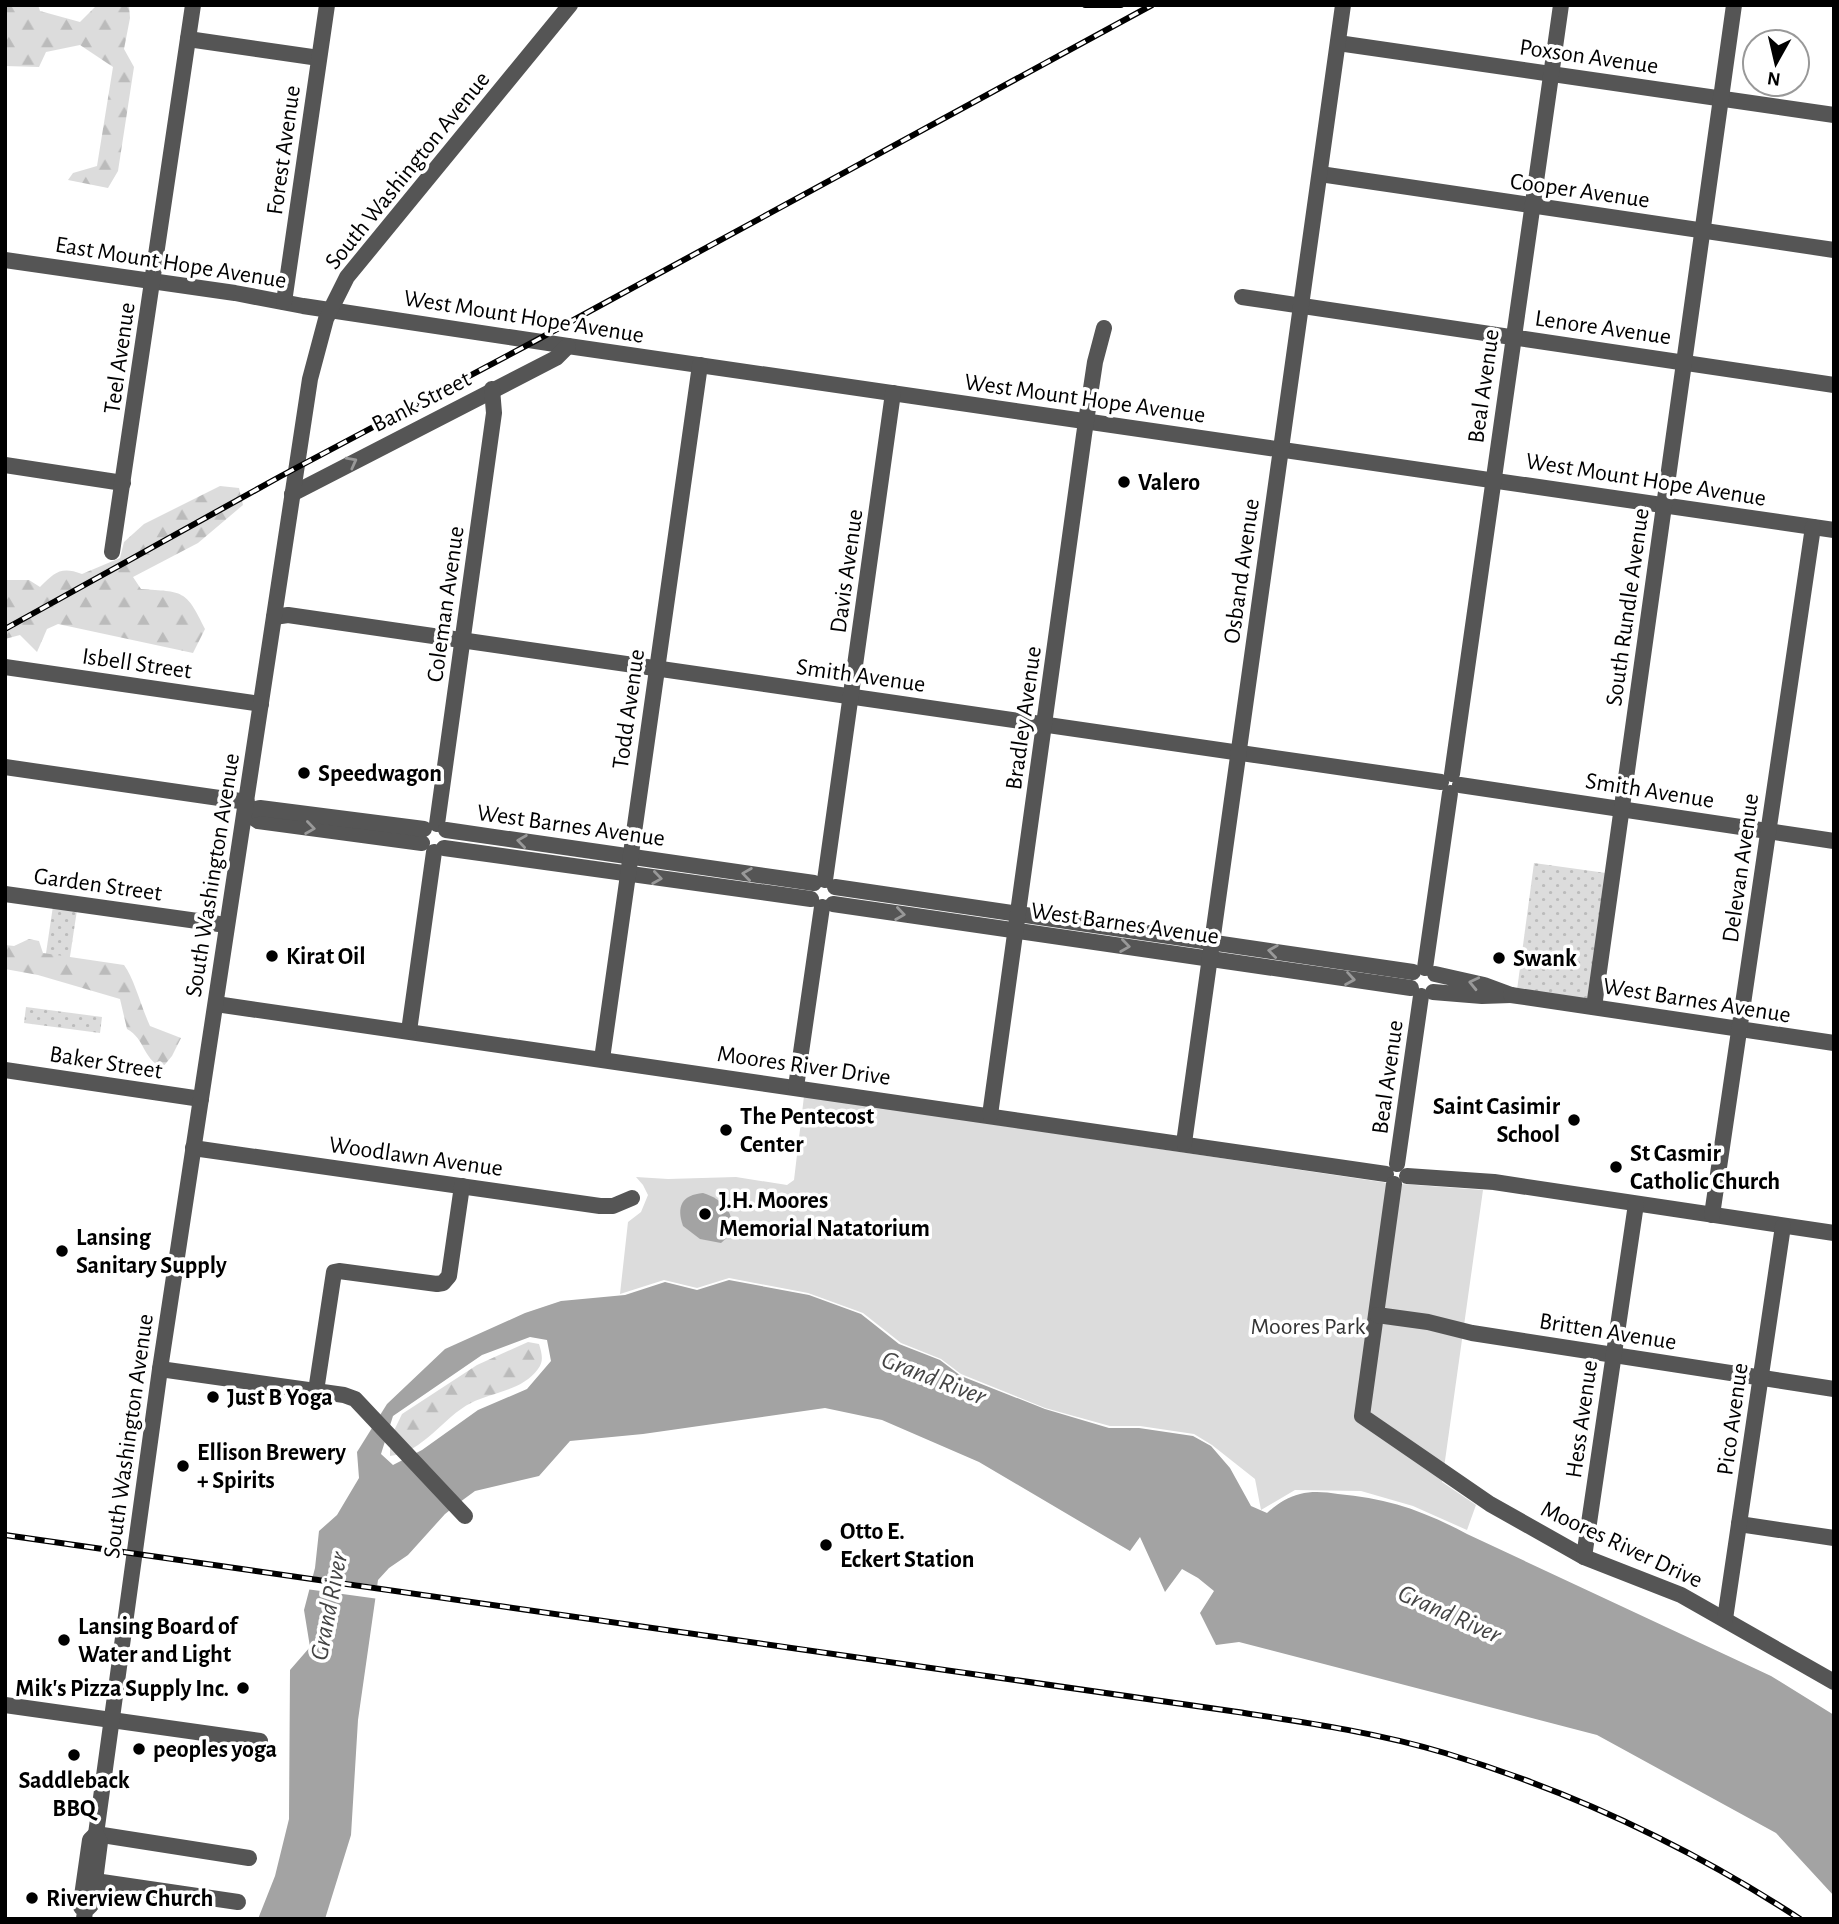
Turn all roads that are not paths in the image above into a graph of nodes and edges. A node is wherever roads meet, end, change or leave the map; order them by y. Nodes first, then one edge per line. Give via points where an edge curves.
1 (193, 5) edge
2 (327, 5) edge
3 (1343, 5) edge
4 (1561, 5) edge
5 (1734, 5) edge
6 (566, 7) edge
7 (188, 39) junction
8 (1338, 43) junction
9 (319, 58) junction
10 (1551, 74) junction
11 (1721, 98) junction
12 (1834, 115) edge
13 (1320, 174) junction
14 (1532, 206) junction
15 (1702, 230) junction
16 (1834, 250) edge
17 (5, 260) edge
18 (153, 281) junction
19 (1242, 297) dead end
20 (284, 302) junction
21 (1300, 306) junction
22 (329, 310) junction
23 (1104, 327) dead end
24 (1514, 337) junction
25 (568, 346) junction
26 (1684, 362) junction
27 (700, 365) junction
28 (1834, 385) edge
29 (492, 389) junction
30 (894, 393) junction
31 (1087, 421) junction
32 (1281, 449) junction
33 (5, 466) edge
34 (1493, 479) junction
35 (123, 483) junction
36 (292, 494) junction
37 (1664, 505) junction
38 (1813, 527) junction
39 (1834, 530) edge
40 (112, 552) dead end
41 (274, 617) junction
42 (463, 640) junction
43 (5, 667) edge
44 (657, 668) junction
45 (851, 697) junction
46 (261, 704) junction
47 (1044, 724) junction
48 (1238, 753) junction
49 (5, 767) edge
50 (1451, 784) junction
51 (246, 807) junction
52 (1621, 809) junction
53 (1768, 831) junction
54 (435, 838) junction
55 (1834, 841) edge
56 (629, 865) junction
57 (823, 893) junction
58 (5, 894) edge
59 (1018, 914) junction
60 (226, 925) junction
61 (1015, 931) junction
62 (1210, 950) junction
63 (1423, 982) junction
64 (216, 1004) junction
65 (1594, 1007) junction
66 (1739, 1030) junction
67 (409, 1031) junction
68 (1834, 1043) edge
69 (602, 1059) junction
70 (5, 1070) edge
71 (796, 1087) junction
72 (201, 1099) junction
73 (990, 1115) junction
74 (1184, 1143) junction
75 (193, 1148) junction
76 (1396, 1174) junction
77 (462, 1186) junction
78 (632, 1198) dead end
79 (1636, 1204) junction
80 (1712, 1215) junction
81 (1783, 1226) junction
82 (1834, 1233) edge
83 (1377, 1315) junction
84 (1614, 1355) junction
85 (160, 1369) junction
86 (1761, 1377) junction
87 (1834, 1389) edge
88 (316, 1391) junction
89 (1362, 1416) joint
90 (465, 1516) dead end
91 (1739, 1524) junction
92 (1834, 1538) edge
93 (1584, 1557) junction
94 (1725, 1619) junction
95 (1834, 1682) edge
96 (5, 1705) edge
97 (112, 1720) junction
98 (260, 1741) dead end
99 (96, 1834) junction
100 (249, 1858) dead end
101 (95, 1881) junction
102 (238, 1902) dead end
103 (84, 1915) edge

1 - 7 street, Teel Avenue
2 - 9 street, Forest Avenue
3 - 8 street, Osband Avenue
4 - 10 street, Beal Avenue
5 - 11 street, South Rundle Avenue
6 - 22 street, South Washington Avenue via 365,254
7 - 9 street
7 - 18 street, Teel Avenue
8 - 10 street, Poxson Avenue
8 - 13 street, Osband Avenue
9 - 20 street, Forest Avenue
10 - 11 street, Poxson Avenue
10 - 14 street, Beal Avenue
11 - 12 street, Poxson Avenue
11 - 15 street, South Rundle Avenue
13 - 14 street, Cooper Avenue
13 - 21 street, Osband Avenue
14 - 15 street, Cooper Avenue
14 - 24 street, Beal Avenue
15 - 16 street, Cooper Avenue
15 - 26 street, South Rundle Avenue
17 - 18 street, East Mount Hope Avenue
18 - 20 street, East Mount Hope Avenue
18 - 35 street, Teel Avenue
19 - 21 street, Lenore Avenue
20 - 22 street, East Mount Hope Avenue
21 - 24 street, Lenore Avenue
21 - 32 street, Osband Avenue
22 - 25 street, West Mount Hope Avenue
22 - 36 street, South Washington Avenue via 310,379
23 - 31 street, Bradley Avenue
24 - 26 street, Lenore Avenue
24 - 34 street, Beal Avenue
25 - 27 street, West Mount Hope Avenue
25 - 29 street, Bank Street via 556,358
26 - 28 street, Lenore Avenue
26 - 37 street, South Rundle Avenue
27 - 30 street, West Mount Hope Avenue
27 - 44 street, Todd Avenue
36 -> 29 street, Bank Street
29 - 42 street, Coleman Avenue via 494,413
30 - 31 street, West Mount Hope Avenue
30 - 45 street, Davis Avenue
31 - 32 street, West Mount Hope Avenue
31 - 47 street, Bradley Avenue
32 - 34 street, West Mount Hope Avenue
32 - 48 street, Osband Avenue
33 - 35 street
34 - 37 street, West Mount Hope Avenue
34 - 50 street, Beal Avenue
35 - 40 street, Teel Avenue
36 - 41 street, South Washington Avenue
37 - 38 street, West Mount Hope Avenue
37 - 52 street, South Rundle Avenue
38 - 39 street, West Mount Hope Avenue
38 - 53 street, Delevan Avenue
41 - 42 street, Smith Avenue via 288,615
41 - 46 street, South Washington Avenue
42 - 44 street, Smith Avenue
42 - 54 street, Coleman Avenue
43 - 46 street, Isbell Street
44 - 45 street, Smith Avenue
44 - 56 street, Todd Avenue
45 - 47 street, Smith Avenue
45 - 57 street, Davis Avenue
46 - 51 street, South Washington Avenue
47 - 48 street, Smith Avenue
47 - 59 street, Bradley Avenue
48 - 50 street, Smith Avenue
48 - 62 street, Osband Avenue
49 - 51 street, West Barnes Avenue
50 - 52 street, Smith Avenue
50 - 63 street, Beal Avenue
51 - 54 street, West Barnes Avenue via 258,821
51 - 60 street, South Washington Avenue
52 - 53 street, Smith Avenue
52 - 65 street, South Rundle Avenue
53 - 55 street, Smith Avenue
53 - 66 street, Delevan Avenue
54 - 56 street, West Barnes Avenue
54 - 67 street, Coleman Avenue
56 - 57 street, West Barnes Avenue
56 - 69 street, Todd Avenue
57 - 59 street, West Barnes Avenue
57 -> 61 street, West Barnes Avenue
57 - 71 street, Davis Avenue
58 - 60 street, Garden Street
59 - 61 street, Bradley Avenue
59 - 62 street, West Barnes Avenue
60 - 64 street, South Washington Avenue
61 -> 62 street, West Barnes Avenue
61 - 73 street, Bradley Avenue
62 - 63 street, West Barnes Avenue
62 - 74 street, Osband Avenue
63 - 65 street, West Barnes Avenue via 1482,996 1511,995
63 - 76 street, Beal Avenue
64 - 67 street, Moores River Drive
64 - 72 street, South Washington Avenue
65 - 66 street, West Barnes Avenue
66 - 68 street, West Barnes Avenue
66 - 80 street, Delevan Avenue
67 - 69 street, Moores River Drive
69 - 71 street, Moores River Drive
70 - 72 street, Baker Street
71 - 73 street, Moores River Drive
72 - 75 street, South Washington Avenue
73 - 74 street, Moores River Drive
74 - 76 street, Moores River Drive
75 - 77 street, Woodlawn Avenue
75 - 85 street, South Washington Avenue
76 - 79 street, Moores River Drive via 1494,1182
76 - 83 street, Beal Avenue
77 - 78 street, Woodlawn Avenue via 600,1206
77 - 88 street via 449,1276 443,1283 334,1272
79 - 80 street, Moores River Drive
79 - 84 street, Hess Avenue
80 - 81 street, Moores River Drive
81 - 82 street, Moores River Drive
81 - 86 street, Pico Avenue
83 - 84 street, Britten Avenue
83 - 89 street, Beal Avenue
84 - 86 street, Britten Avenue
84 - 93 street, Hess Avenue
85 - 88 street
85 - 97 street, South Washington Avenue
86 - 87 street, Britten Avenue
86 - 91 street, Pico Avenue
88 - 90 street via 344,1395 362,1405
89 - 93 street, Moores River Drive via 1489,1504
91 - 92 street
91 - 94 street, Pico Avenue
93 - 94 street, Moores River Drive via 1681,1595
94 - 95 street, Moores River Drive
96 - 97 street
97 - 98 street
97 - 99 street, South Washington Avenue
99 - 100 street
99 - 101 street, South Washington Avenue via 100,1842
99 - 103 street, South Washington Avenue via 90,1840 87,1859 81,1903
101 - 102 street
101 - 103 street, South Washington Avenue via 91,1905

